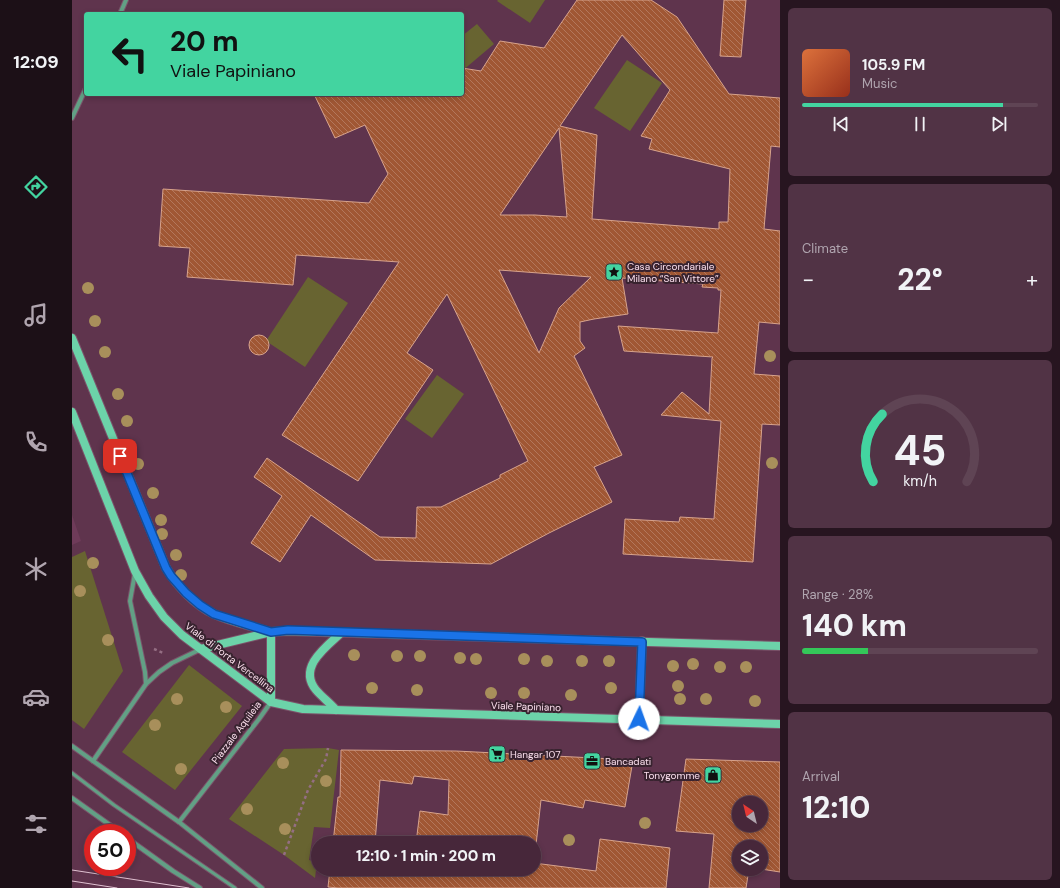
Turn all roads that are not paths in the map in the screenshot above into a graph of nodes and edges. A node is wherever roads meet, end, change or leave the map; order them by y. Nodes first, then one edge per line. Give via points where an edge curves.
1 (126, 0) edge
2 (121, 12) edge
3 (84, 92) edge
4 (72, 118) edge
5 (72, 338) edge
6 (72, 412) edge
7 (135, 571) junction
8 (271, 632) junction
9 (342, 632) junction
10 (642, 642) junction
11 (780, 646) edge
12 (201, 649) junction
13 (146, 684) junction
14 (271, 702) junction
15 (336, 710) junction
16 (639, 719) junction
17 (780, 724) edge
18 (72, 746) edge
19 (93, 761) junction
20 (72, 773) edge
21 (72, 798) edge
22 (179, 822) junction
23 (108, 824) edge
24 (136, 844) edge
25 (200, 888) edge
26 (235, 888) edge
27 (262, 888) edge

1 - 2 street
3 - 4 street
5 - 8 main road via 171,576 186,593 214,614
6 - 7 main road, Viale di Porta Vercellina
7 - 12 main road, Viale di Porta Vercellina via 164,617
7 - 13 street via 130,601 146,672
8 - 9 main road
8 - 12 main road
8 - 14 main road, Piazzale Aquileia
9 - 10 main road
9 - 15 main road via 312,662 310,676 315,689
10 - 11 main road
10 - 16 main road
12 - 13 street via 172,663
12 - 14 main road, Viale di Porta Vercellina
13 - 19 street
14 - 15 main road, Viale Papiniano via 303,709
14 - 22 street, Piazzale Aquileia
15 - 16 main road, Viale Papiniano
16 - 17 main road, Viale Papiniano
18 - 19 street
19 - 22 street
20 - 26 lane
21 - 23 street
22 - 27 street
24 - 25 street

